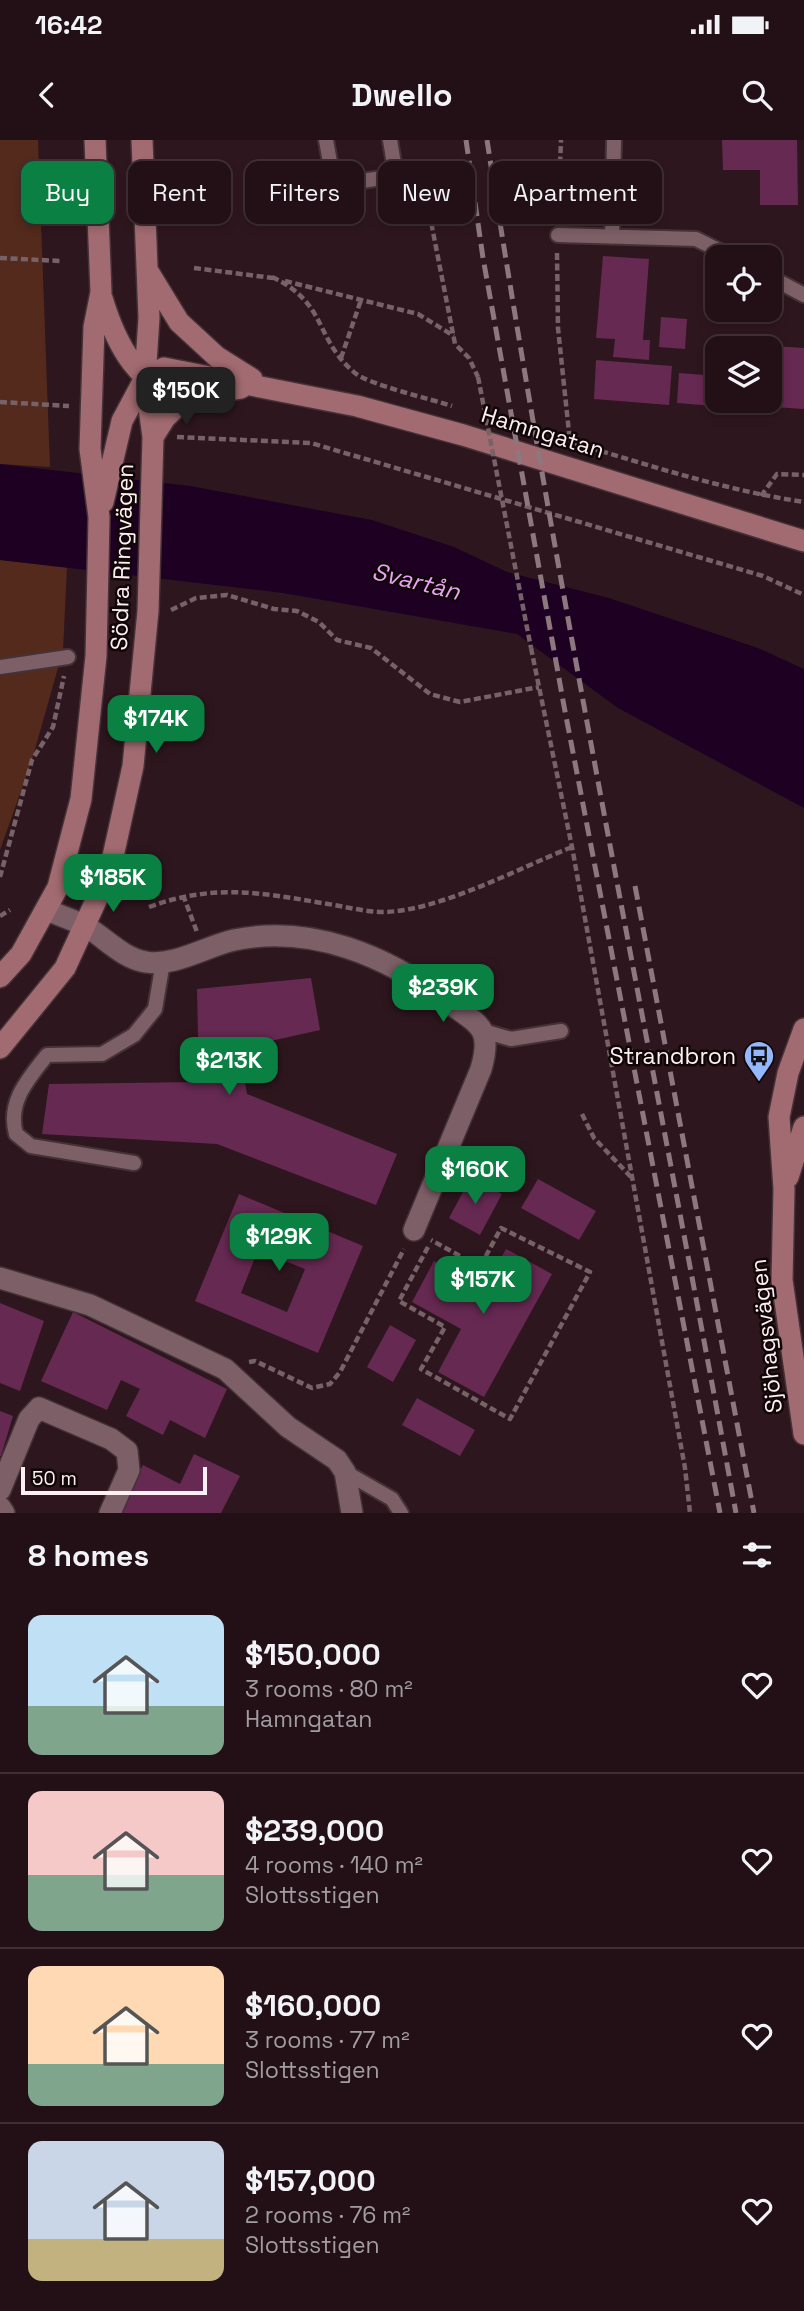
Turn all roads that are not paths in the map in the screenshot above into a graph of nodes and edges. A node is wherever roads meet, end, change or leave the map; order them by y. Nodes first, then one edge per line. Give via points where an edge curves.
1 (95, 140) edge
2 (142, 140) edge
3 (326, 140) edge
4 (390, 140) edge
5 (614, 140) edge
6 (558, 235) road end
7 (612, 237) junction
8 (708, 245) edge
9 (147, 270) junction
10 (782, 283) edge
11 (101, 292) junction
12 (804, 295) edge
13 (145, 378) junction
14 (262, 386) junction
15 (190, 394) junction
16 (153, 437) junction
17 (102, 466) junction
18 (804, 541) edge
19 (68, 657) road end
20 (0, 667) edge
21 (47, 910) junction
22 (85, 926) junction
23 (163, 961) junction
24 (0, 977) edge
25 (804, 1029) edge
26 (483, 1031) junction
27 (561, 1031) dead end
28 (0, 1048) edge
29 (804, 1127) edge
30 (134, 1163) dead end
31 (784, 1189) junction
32 (423, 1236) road end
33 (0, 1278) edge
34 (800, 1368) edge
35 (804, 1434) edge
36 (345, 1472) junction
37 (0, 1490) edge
38 (0, 1507) edge
39 (4, 1513) edge
40 (110, 1513) edge
41 (352, 1513) edge
42 (401, 1513) edge

1 - 11 main road, Södra Ringvägen
2 - 9 main road, Södra Ringvägen
3 - 4 lane via 334,185 396,176
5 - 7 lane
6 - 7 lane
7 - 8 lane via 696,239
9 - 13 main road, Södra Ringvägen
9 - 14 main road via 179,322 217,357
10 - 12 lane
11 - 13 main road via 110,325
11 - 17 main road, Södra Ringvägen via 94,327 90,449
13 - 14 main road, Hamngatan via 164,368
13 - 15 main road, Hamngatan via 160,388
13 - 16 main road, Södra Ringvägen
13 - 17 main road
14 - 15 main road, Hamngatan
14 - 18 main road, Hamngatan via 463,435
15 - 16 main road
16 - 22 main road, Södra Ringvägen via 148,592 133,766 110,870
17 - 21 main road, Södra Ringvägen via 96,656 82,799 58,887
19 - 20 lane
21 - 22 street
21 - 24 main road, Södra Ringvägen via 21,954
22 - 23 street via 132,957
22 - 28 main road, Södra Ringvägen via 65,968
23 - 26 street via 236,940 304,937 336,943 384,961 441,997
23 - 30 lane via 155,1009 134,1035 102,1054 47,1055 14,1106 16,1134 32,1146
25 - 31 main road via 779,1117
26 - 27 lane via 511,1039
26 - 32 street via 488,1045 481,1069
29 - 31 main road
31 - 34 main road, Sjöhagsvägen via 782,1280
33 - 36 street via 90,1305 225,1369 288,1427 337,1460
34 - 35 main road, Sjöhagsvägen
36 - 41 street
36 - 42 lane via 392,1499
37 - 40 street via 29,1419 39,1408 111,1439 127,1451 129,1470
38 - 39 street

